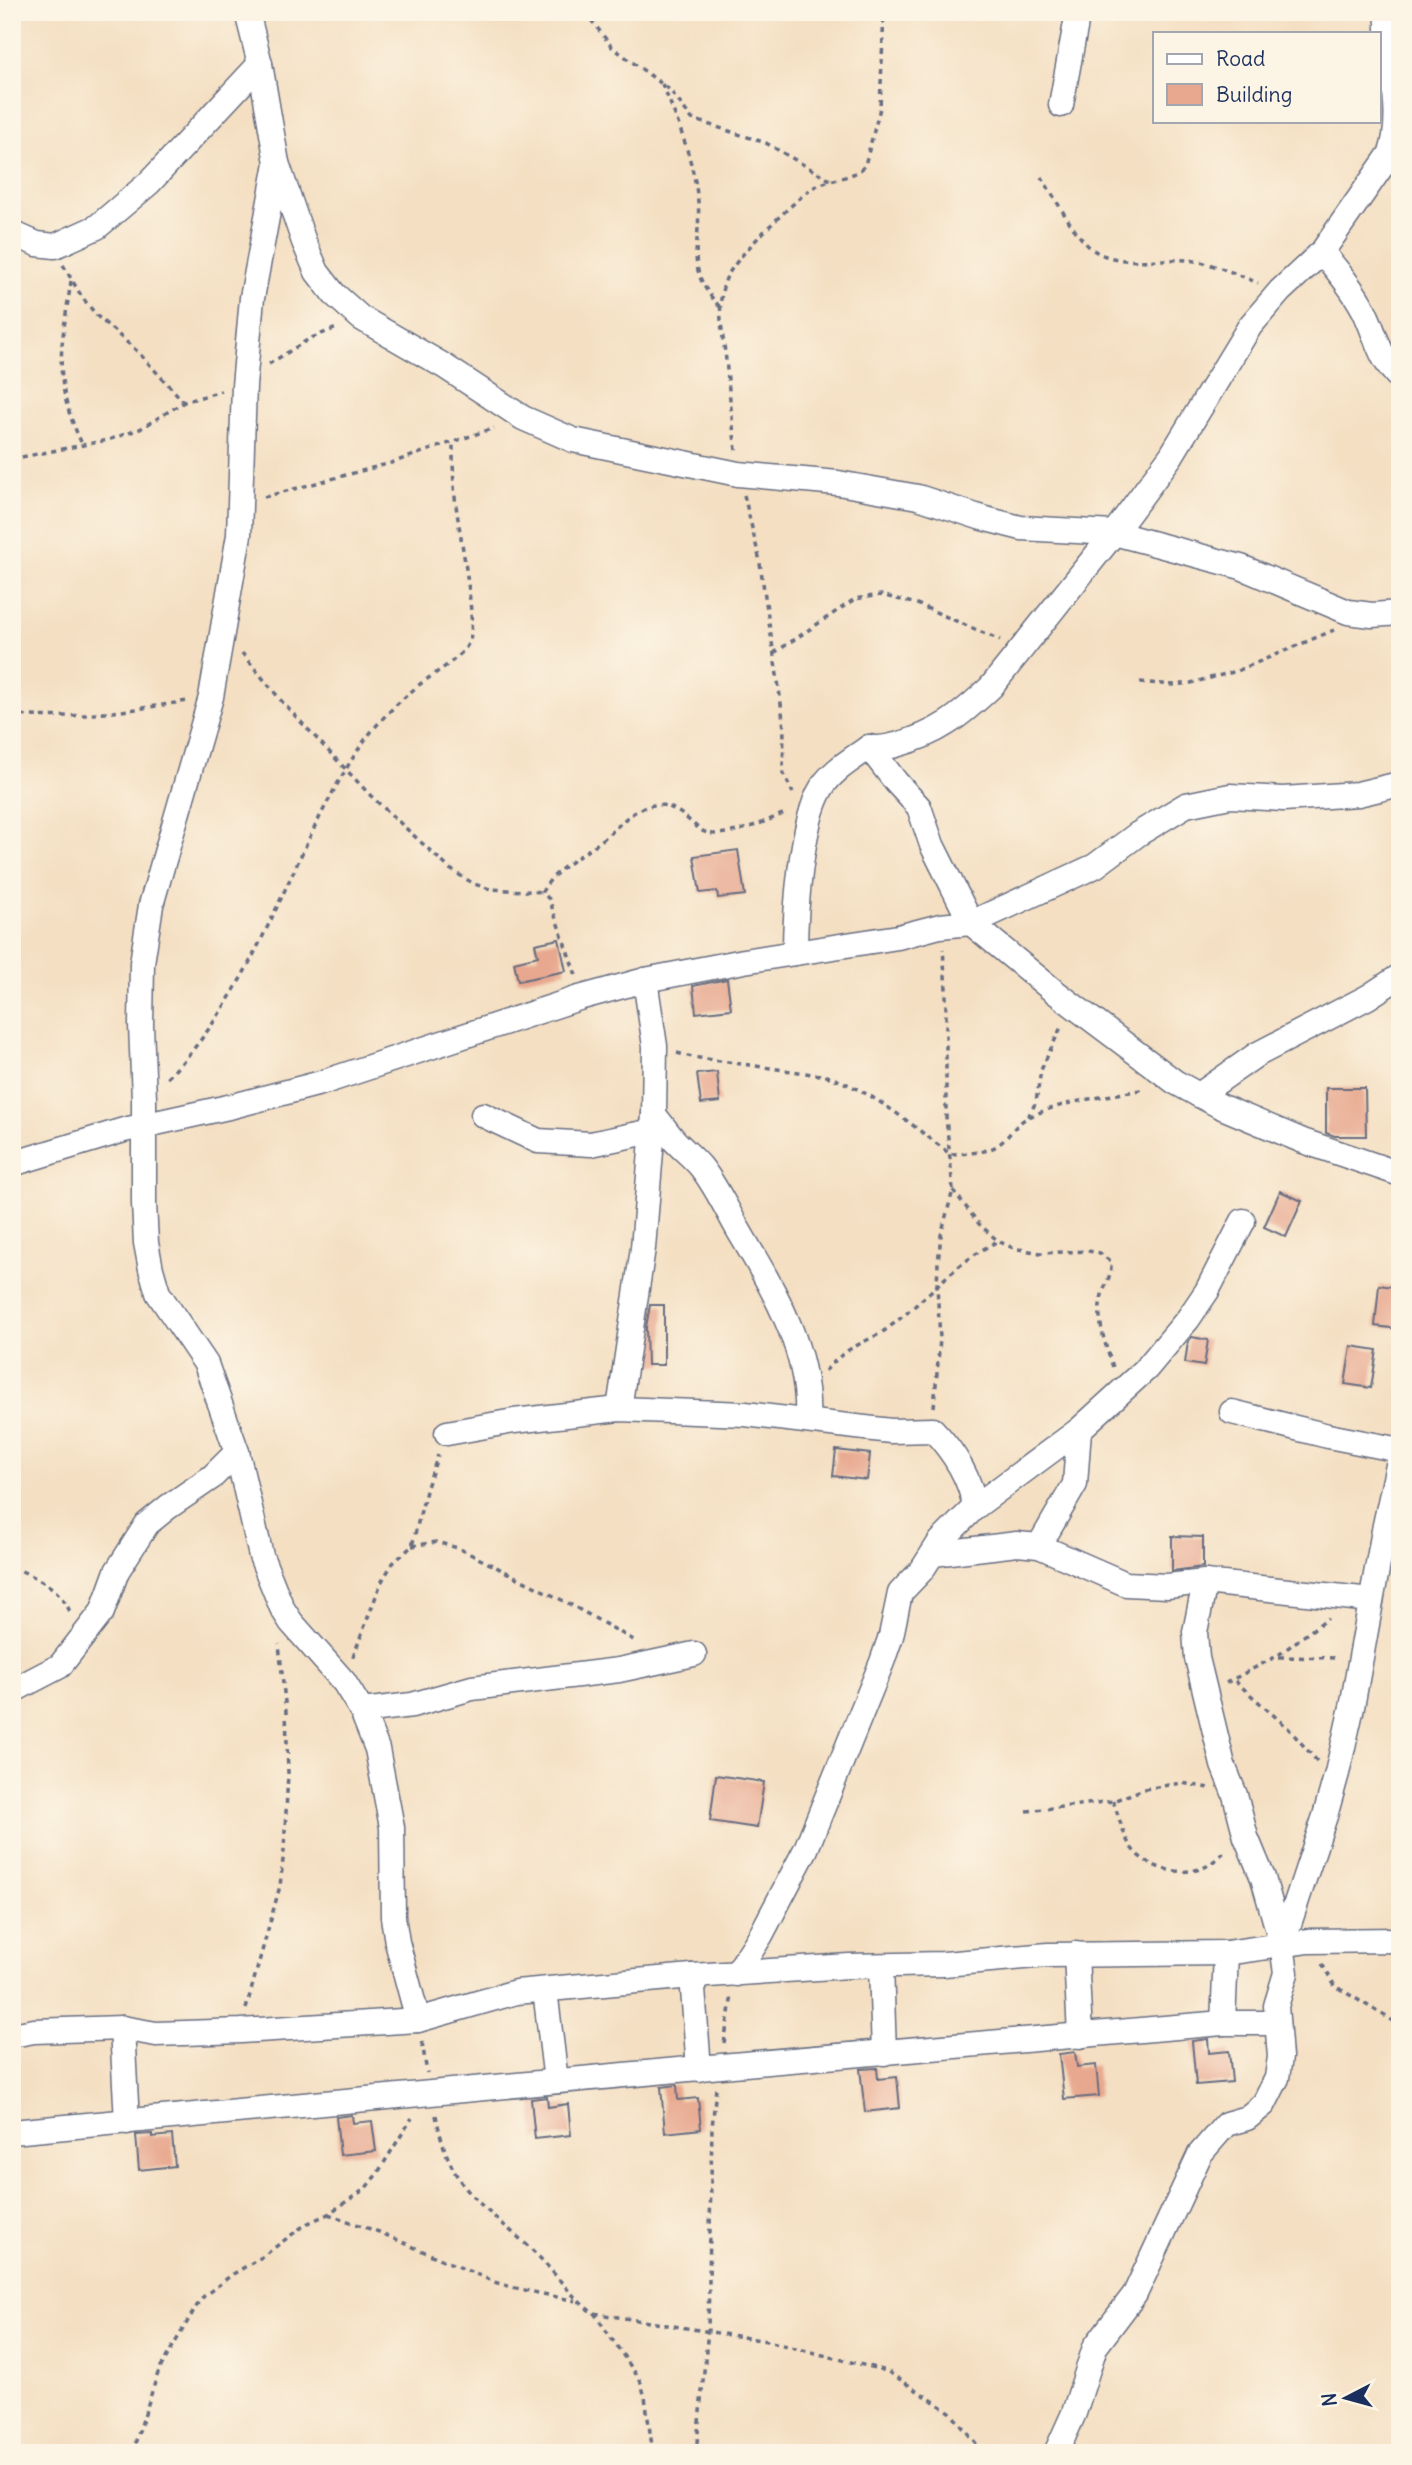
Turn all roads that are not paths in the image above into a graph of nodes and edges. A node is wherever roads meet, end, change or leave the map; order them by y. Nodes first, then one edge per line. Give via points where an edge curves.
1 (247, 12) edge
2 (1078, 12) edge
3 (1388, 12) edge
4 (260, 64) junction
5 (1062, 105) dead end
6 (1395, 152) edge
7 (277, 163) junction
8 (12, 233) edge
9 (1322, 251) junction
10 (1400, 378) edge
11 (1114, 533) junction
12 (1400, 613) edge
13 (869, 747) junction
14 (1400, 784) edge
15 (971, 923) junction
16 (795, 953) junction
17 (1400, 976) edge
18 (645, 980) junction
19 (1199, 1095) junction
20 (482, 1115) dead end
21 (653, 1123) junction
22 (144, 1127) junction
23 (12, 1164) edge
24 (1400, 1174) edge
25 (1243, 1221) dead end
26 (619, 1409) junction
27 (1232, 1412) dead end
28 (807, 1420) junction
29 (1079, 1430) junction
30 (447, 1433) road end
31 (1400, 1450) edge
32 (237, 1452) junction
33 (1400, 1456) edge
34 (975, 1507) junction
35 (1392, 1529) edge
36 (1039, 1546) junction
37 (933, 1554) junction
38 (1205, 1582) junction
39 (1362, 1599) junction
40 (684, 1656) road end
41 (12, 1691) edge
42 (362, 1711) junction
43 (1400, 1940) edge
44 (1282, 1945) junction
45 (1226, 1953) junction
46 (1076, 1954) junction
47 (881, 1966) junction
48 (736, 1974) junction
49 (692, 1976) junction
50 (545, 1990) junction
51 (418, 2020) junction
52 (1223, 2023) junction
53 (1277, 2023) junction
54 (122, 2028) junction
55 (12, 2035) edge
56 (1080, 2036) junction
57 (884, 2053) junction
58 (710, 2068) junction
59 (556, 2081) junction
60 (127, 2122) junction
61 (12, 2132) edge
62 (1056, 2453) edge

1 - 4 street
2 - 5 street
3 - 6 street via 1397,121
4 - 7 street
4 - 8 street via 149,183 97,227 55,246
6 - 9 street
7 - 11 street via 317,272 334,294 361,318 523,418 573,440 738,474 918,496 1021,528
7 - 22 street via 252,298 239,535 211,697 145,934 141,988
9 - 10 street via 1363,310 1381,356
9 - 11 street via 1250,327 1171,456
11 - 12 street via 1241,567 1333,607 1372,615
11 - 13 street via 968,709 942,729 877,750
13 - 15 street via 919,807 932,845
13 - 16 street via 827,782 806,810
14 - 15 street via 1358,794 1283,799 1230,796 1186,805 1095,866
15 - 16 street
15 - 19 street via 1067,1001
16 - 18 street
17 - 19 street via 1256,1055
18 - 21 street via 654,1046
18 - 22 street via 321,1083
19 - 24 street via 1303,1140
20 - 21 street via 538,1141 591,1144
21 - 26 street via 643,1248
21 - 28 street via 700,1165 786,1318 808,1386
22 - 23 street
22 - 32 street via 144,1203 151,1269 158,1293 206,1364
25 - 29 street via 1188,1319 1146,1369
26 - 28 street
26 - 30 street
27 - 31 street
28 - 34 street via 891,1431 933,1430 971,1486
29 - 34 street
29 - 36 street via 1075,1484
32 - 41 street via 204,1484 147,1524 117,1571 102,1612 60,1666
32 - 42 street via 261,1556 282,1608 344,1682
33 - 35 street
34 - 37 street
35 - 39 street
36 - 37 street via 1017,1544
36 - 38 street via 1126,1584
37 - 48 street via 900,1593 882,1662 806,1849
38 - 39 street
38 - 44 street via 1195,1632 1196,1658 1223,1765
39 - 44 street via 1360,1659 1336,1773
40 - 42 street via 619,1670 472,1688 412,1705
42 - 51 street via 377,1749 392,1827 393,1917
43 - 44 street
44 - 45 street
44 - 53 street via 1286,1973 1276,2006
45 - 46 street
45 - 52 street
46 - 47 street
46 - 56 street
47 - 48 street
47 - 57 street
48 - 49 street
49 - 50 street
49 - 58 street
50 - 51 street via 486,1999
50 - 59 street
51 - 54 street via 156,2034
52 - 53 street
52 - 56 street
53 - 62 street via 1277,2078 1264,2104 1247,2118 1226,2124 1200,2154 1135,2294 1095,2347
54 - 55 street
54 - 60 street
56 - 57 street
57 - 58 street
58 - 59 street
59 - 60 street
60 - 61 street

